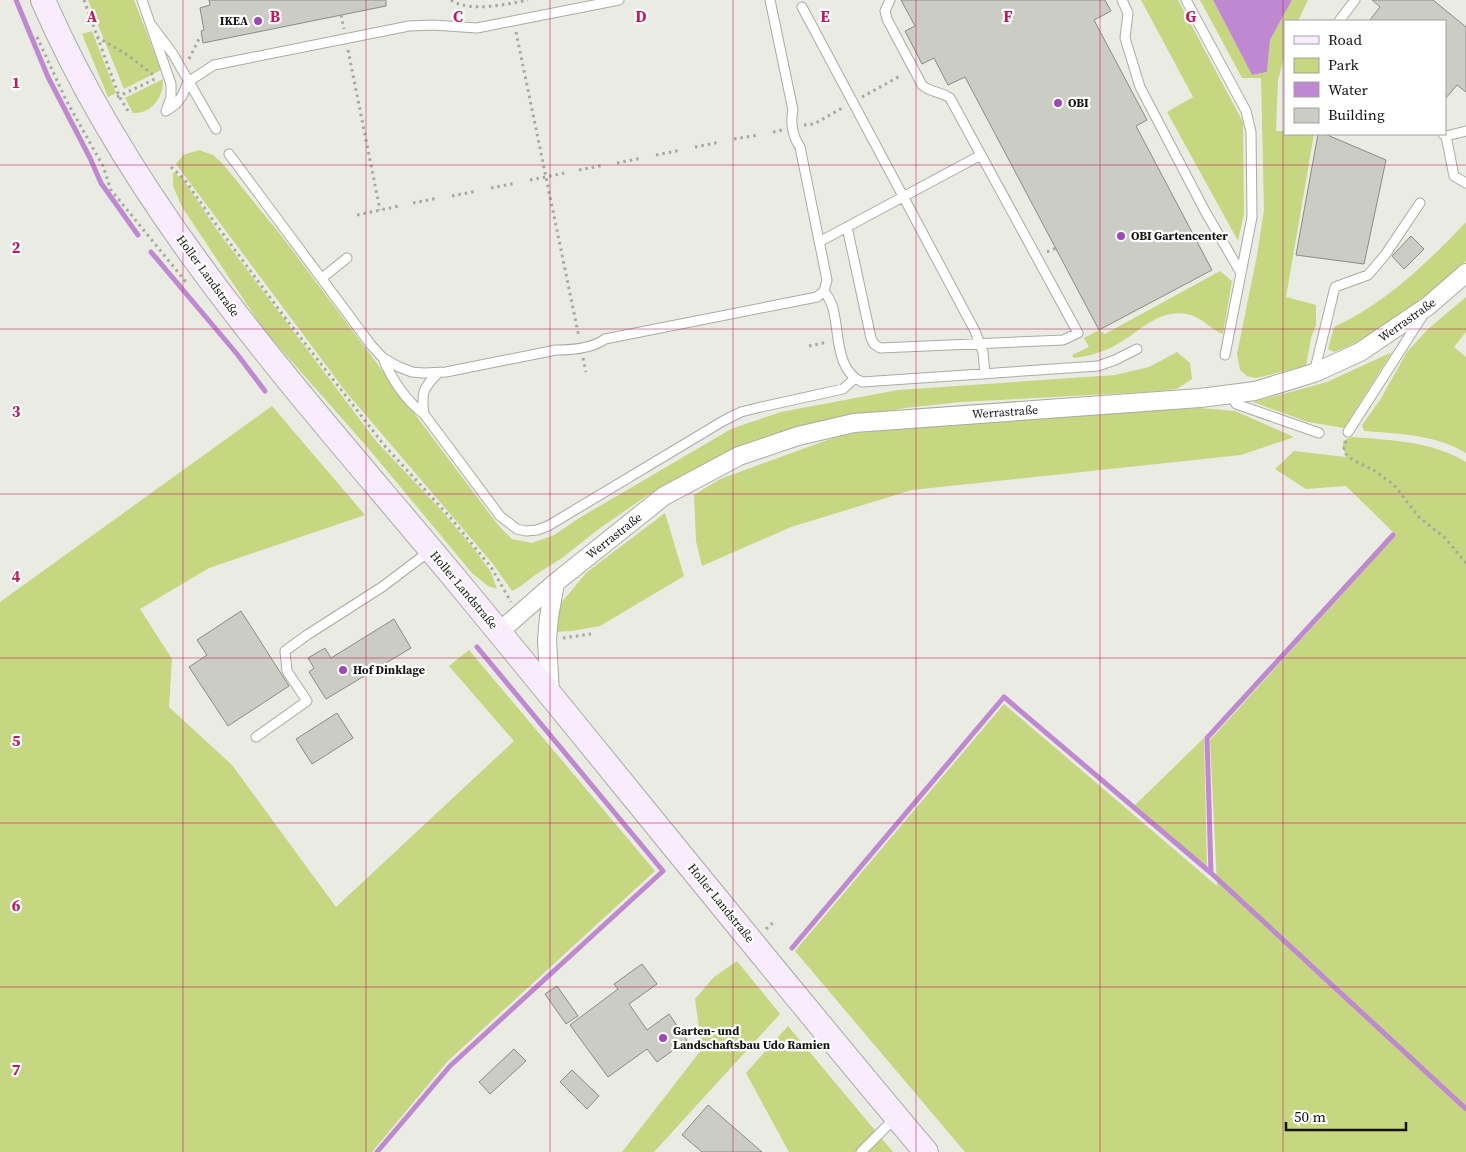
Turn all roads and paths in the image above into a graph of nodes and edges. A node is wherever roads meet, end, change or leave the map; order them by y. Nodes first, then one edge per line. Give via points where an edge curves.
1 (43, 0) edge
2 (84, 0) edge
3 (142, 0) edge
4 (451, 0) edge
5 (499, 0) edge
6 (528, 0) edge
7 (619, 0) edge
8 (770, 0) edge
9 (890, 0) edge
10 (1122, 0) edge
11 (1186, 0) edge
12 (1355, 0) edge
13 (500, 6) junction
14 (802, 7) dead end
15 (341, 15) dead end
16 (1339, 20) edge
17 (152, 26) junction
18 (515, 28) dead end
19 (344, 30) dead end
20 (96, 36) junction
21 (202, 36) dead end
22 (347, 47) dead end
23 (188, 62) dead end
24 (162, 75) dead end
25 (900, 76) dead end
26 (156, 78) junction
27 (188, 82) junction
28 (118, 96) junction
29 (860, 99) dead end
30 (847, 106) dead end
31 (128, 111) dead end
32 (804, 126) dead end
33 (216, 130) dead end
34 (1466, 130) edge
35 (759, 134) dead end
36 (1444, 135) edge
37 (1446, 135) edge
38 (734, 139) dead end
39 (720, 142) dead end
40 (695, 147) dead end
41 (681, 150) dead end
42 (229, 154) dead end
43 (656, 155) dead end
44 (982, 155) junction
45 (642, 158) dead end
46 (617, 163) dead end
47 (604, 165) dead end
48 (171, 167) dead end
49 (579, 170) dead end
50 (565, 173) dead end
51 (545, 177) junction
52 (530, 180) dead end
53 (516, 183) dead end
54 (1466, 183) edge
55 (491, 188) dead end
56 (477, 191) dead end
57 (452, 196) dead end
58 (904, 197) junction
59 (438, 198) dead end
60 (414, 203) dead end
61 (1420, 203) dead end
62 (399, 206) dead end
63 (380, 210) junction
64 (357, 215) dead end
65 (847, 227) junction
66 (819, 242) junction
67 (1056, 248) dead end
68 (1044, 254) dead end
69 (347, 258) dead end
70 (1466, 272) edge
71 (1241, 273) junction
72 (322, 278) junction
73 (824, 291) junction
74 (1428, 306) junction
75 (831, 342) dead end
76 (980, 343) junction
77 (809, 346) dead end
78 (581, 347) junction
79 (1137, 349) dead end
80 (1225, 355) dead end
81 (383, 358) junction
82 (586, 372) dead end
83 (438, 373) junction
84 (1314, 373) junction
85 (985, 374) junction
86 (854, 379) junction
87 (1232, 394) junction
88 (424, 414) junction
89 (1348, 432) joint
90 (1319, 433) dead end
91 (431, 550) junction
92 (1466, 563) edge
93 (555, 583) junction
94 (519, 615) junction
95 (499, 632) junction
96 (550, 694) junction
97 (256, 737) dead end
98 (897, 1117) junction
99 (862, 1152) edge
100 (926, 1152) edge

1 - 91 main road, Holler Landstraße via 96,108 161,212 244,325
2 - 20 path
3 - 17 lane
4 - 13 path via 463,5
5 - 13 path
6 - 13 path
7 - 27 lane via 477,28 433,25 373,32 214,65
8 - 66 lane via 793,110 791,118 795,140 800,147
9 - 44 lane via 885,11 887,19 922,84 928,90 950,98
10 - 71 lane via 1128,13 1125,38 1140,87
11 - 71 lane via 1250,121 1252,217
12 - 16 lane
14 - 58 lane
15 - 19 path
17 - 27 lane via 173,54
17 - 27 lane via 172,84 166,111 176,104
18 - 51 path
20 - 26 path via 130,56
20 - 28 path
21 - 23 path
22 - 63 path
24 - 26 path
25 - 29 path
26 - 28 path
27 - 33 lane
28 - 31 path
30 - 32 path
34 - 37 lane
35 - 38 path
36 - 54 lane via 1454,176
39 - 40 path
41 - 43 path
42 - 72 lane
44 - 58 lane
44 - 76 lane via 1078,333 1062,340
45 - 46 path
47 - 49 path
48 - 94 path via 185,180 384,445 491,567
50 - 51 path
51 - 52 path
51 - 78 path
53 - 55 path
56 - 57 path
58 - 65 lane
58 - 76 lane
59 - 60 path
61 - 84 lane via 1386,255 1368,275 1335,287
62 - 63 path
63 - 64 path
65 - 66 lane
65 - 76 lane via 874,344 880,348
66 - 73 lane via 827,280
67 - 68 path
69 - 72 lane
70 - 74 street, Werrastraße
71 - 80 lane
72 - 81 lane
73 - 78 lane via 817,297
73 - 86 lane via 832,304 844,362
74 - 84 street, Werrastraße via 1360,352
74 - 89 lane
75 - 77 path
76 - 85 lane
78 - 82 path
78 - 83 lane
79 - 85 lane via 1098,366
81 - 83 lane via 412,372
81 - 88 lane via 389,372
83 - 88 lane via 423,394
84 - 87 street, Werrastraße via 1255,391
85 - 86 lane via 871,382
86 - 88 lane via 843,389 742,412 723,421 537,530 517,528 500,516
87 - 90 lane via 1236,404
87 - 93 street, Werrastraße via 854,423 798,436 740,456 664,496
89 - 92 path via 1344,448 1346,454 1394,485 1419,517 1445,538
91 - 95 main road, Holler Landstraße
91 - 97 lane via 285,652 287,671 307,701
93 - 94 street, Werrastraße
93 - 96 street via 547,640
94 - 95 street, Werrastraße
95 - 96 main road, Holler Landstraße
96 - 98 main road, Holler Landstraße via 749,943
98 - 99 lane
98 - 100 main road, Holler Landstraße

